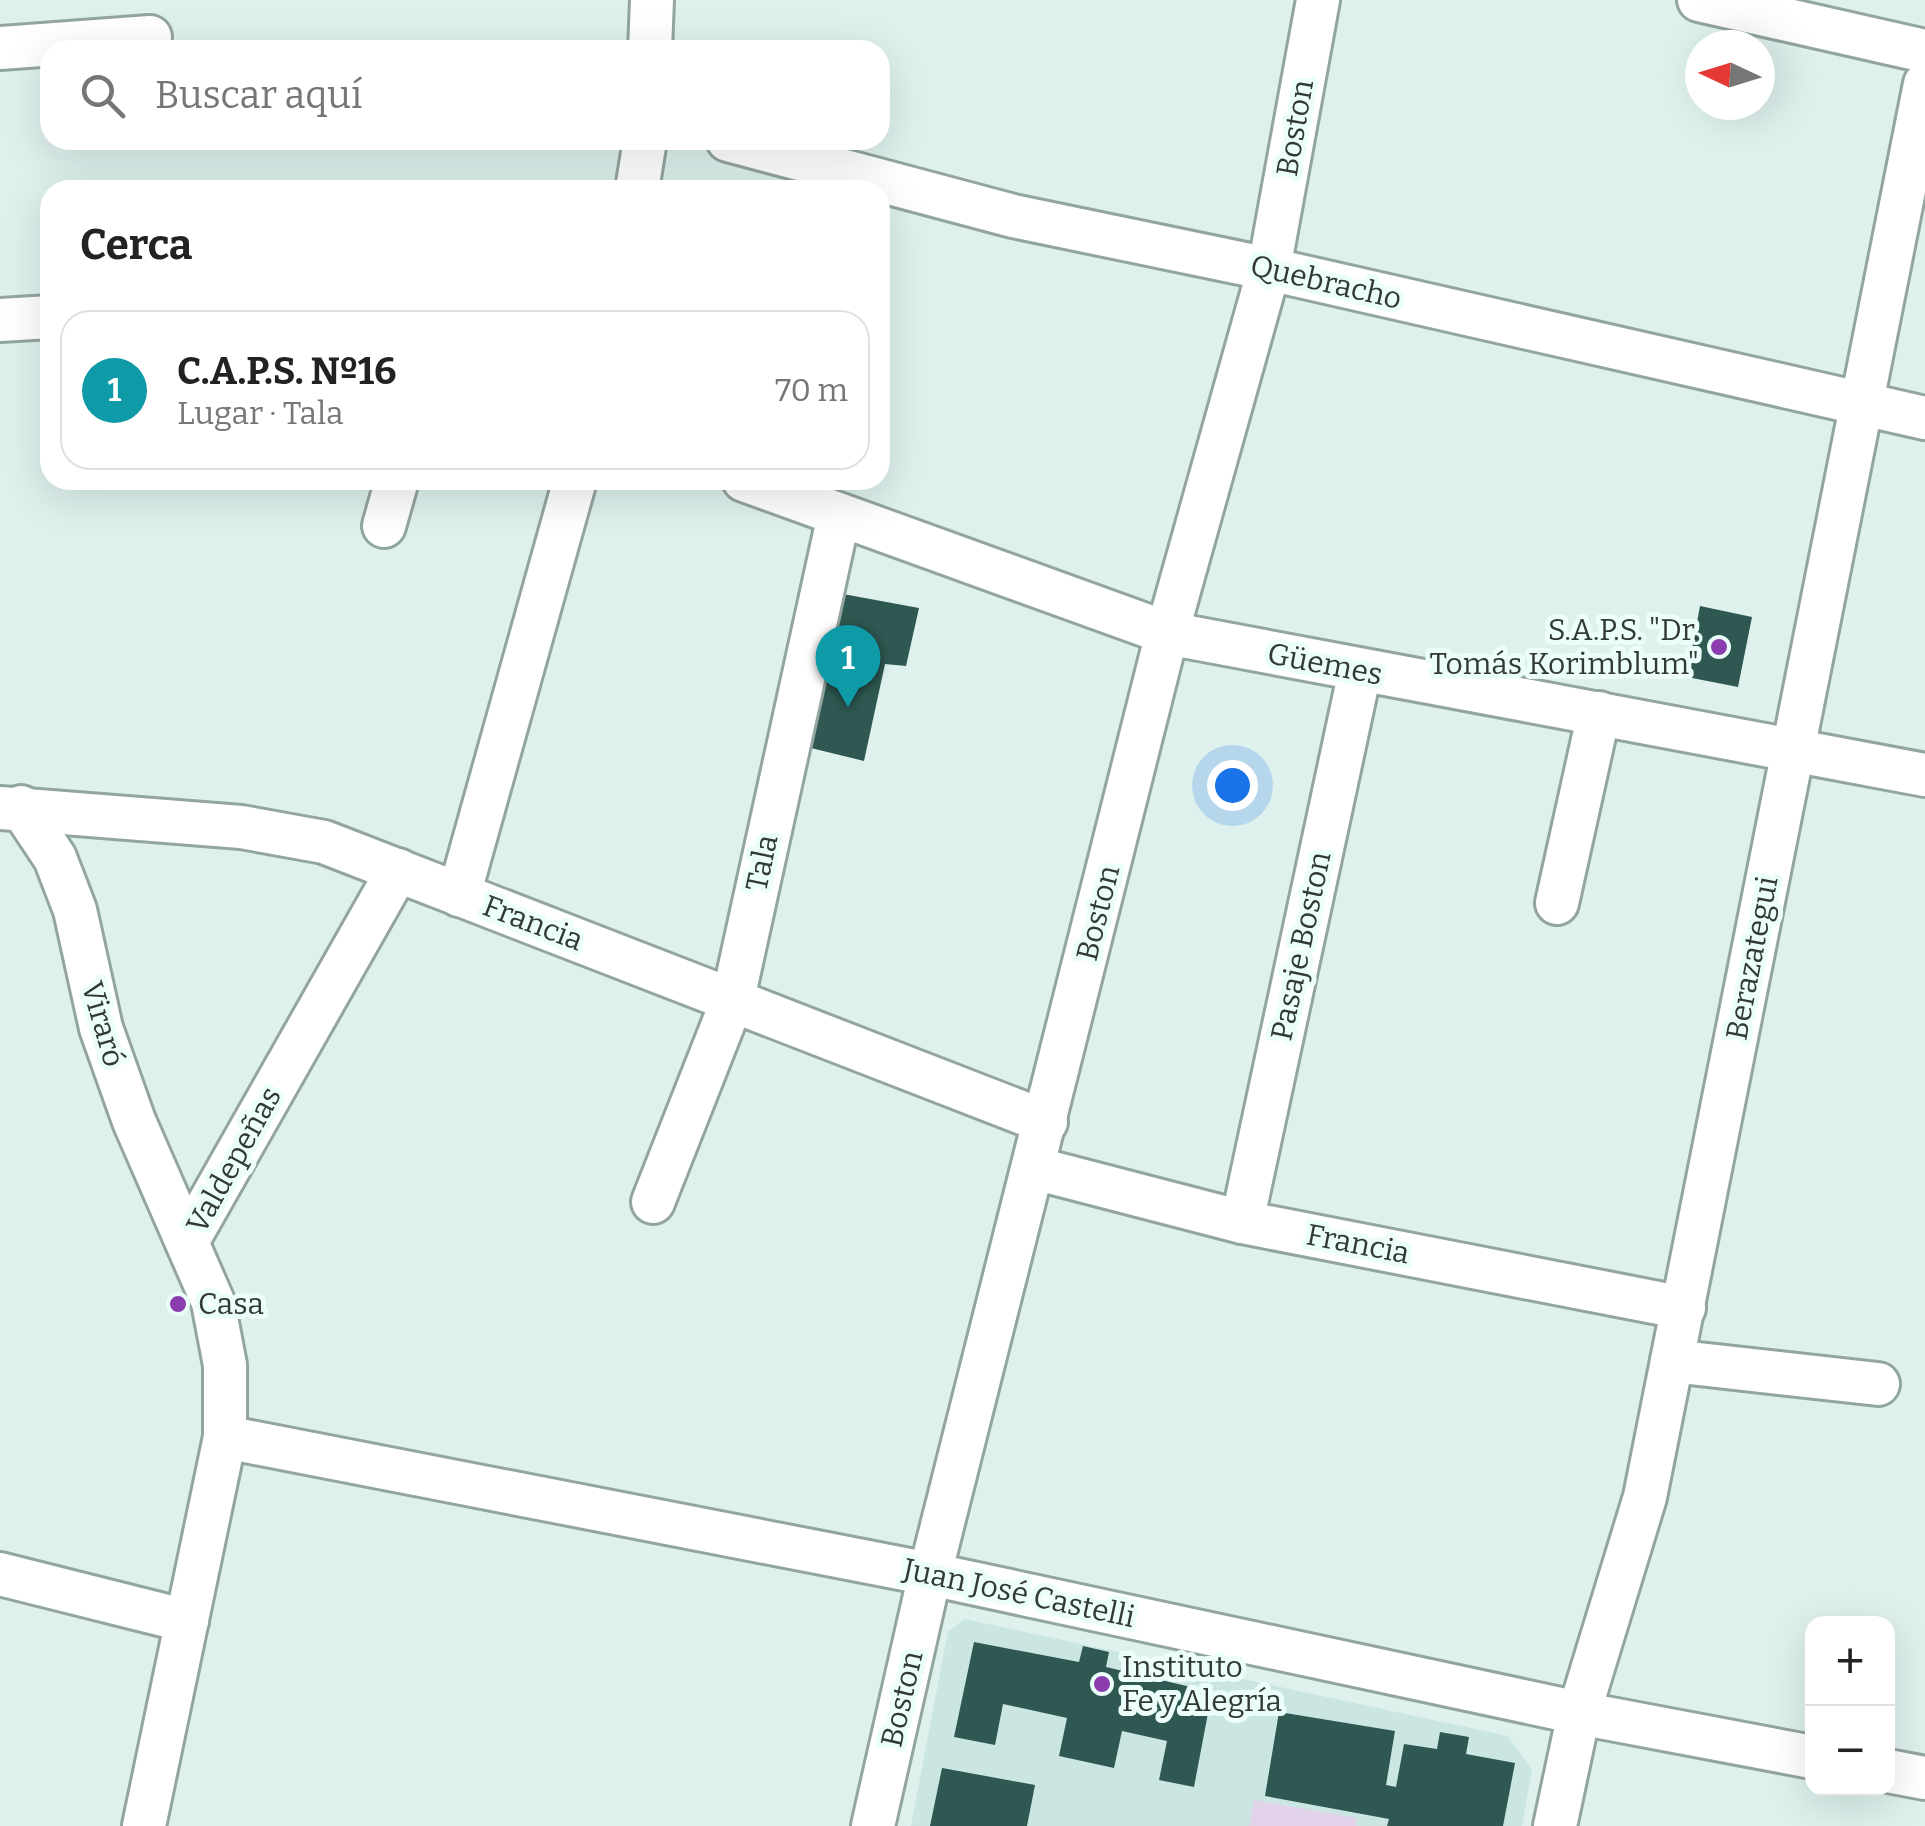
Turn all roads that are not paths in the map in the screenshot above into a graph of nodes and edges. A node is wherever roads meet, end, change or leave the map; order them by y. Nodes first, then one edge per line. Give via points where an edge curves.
1 (652, 0) edge
2 (1318, 0) edge
3 (1699, 0) edge
4 (150, 37) dead end
5 (109, 40) edge
6 (650, 40) edge
7 (40, 45) edge
8 (0, 48) edge
9 (1925, 51) edge
10 (1925, 84) edge
11 (643, 150) edge
12 (766, 150) edge
13 (639, 180) edge
14 (878, 180) edge
15 (890, 183) edge
16 (1269, 269) junction
17 (40, 318) edge
18 (0, 320) edge
19 (1861, 404) junction
20 (1925, 418) edge
21 (394, 490) edge
22 (572, 490) edge
23 (771, 490) edge
24 (838, 515) junction
25 (384, 526) dead end
26 (1167, 633) junction
27 (1360, 671) junction
28 (1599, 713) junction
29 (1793, 748) junction
30 (1925, 775) edge
31 (10, 808) edge
32 (398, 870) junction
33 (459, 895) junction
34 (1557, 903) dead end
35 (732, 999) junction
36 (1046, 1122) junction
37 (1034, 1168) junction
38 (654, 1202) dead end
39 (1242, 1222) junction
40 (188, 1242) junction
41 (1684, 1308) junction
42 (1672, 1360) junction
43 (1878, 1384) dead end
44 (225, 1438) junction
45 (0, 1574) edge
46 (930, 1574) junction
47 (187, 1621) junction
48 (1580, 1714) junction
49 (1805, 1756) edge
50 (1895, 1772) edge
51 (1925, 1778) edge
52 (157, 1824) edge
53 (873, 1826) edge
54 (1556, 1826) edge

1 - 6 street
2 - 16 street, Boston
3 - 9 street
4 - 5 street
7 - 8 street
10 - 19 street, Berazategui
11 - 13 street
12 - 14 street, Quebracho
15 - 16 street, Quebracho
16 - 19 street, Quebracho
16 - 26 street, Boston
17 - 18 street
19 - 20 street, Quebracho
19 - 29 street, Berazategui
21 - 25 street
22 - 33 street
23 - 24 street, Güemes
24 - 26 street, Güemes
24 - 35 street, Tala
26 - 27 street, Güemes
26 - 36 street, Boston
27 - 28 street, Güemes
27 - 39 street, Pasaje Boston
28 - 29 street, Güemes
28 - 34 street
29 - 30 street, Güemes
29 - 41 street, Berazategui
31 - 32 street, Francia via 241,827 324,842
31 - 40 street, Viraró via 55,858 75,910 101,1028
32 - 33 street, Francia
32 - 40 street, Valdepeñas
33 - 35 street, Francia
35 - 36 street, Francia
35 - 38 street, Tala
36 - 37 street, Boston
37 - 39 street, Francia
37 - 46 street, Boston
39 - 41 street, Francia
40 - 44 street, Valdepeñas via 216,1318
41 - 42 street, Berazategui
42 - 43 street
42 - 48 street, Berazategui via 1644,1496
44 - 46 street, Juan José Castelli
44 - 47 street, Valdepeñas
45 - 47 street
46 - 48 street, Juan José Castelli
46 - 53 street, Boston
47 - 52 street, Valdepeñas
48 - 49 street, Juan José Castelli
48 - 54 street, Berazategui
50 - 51 street

